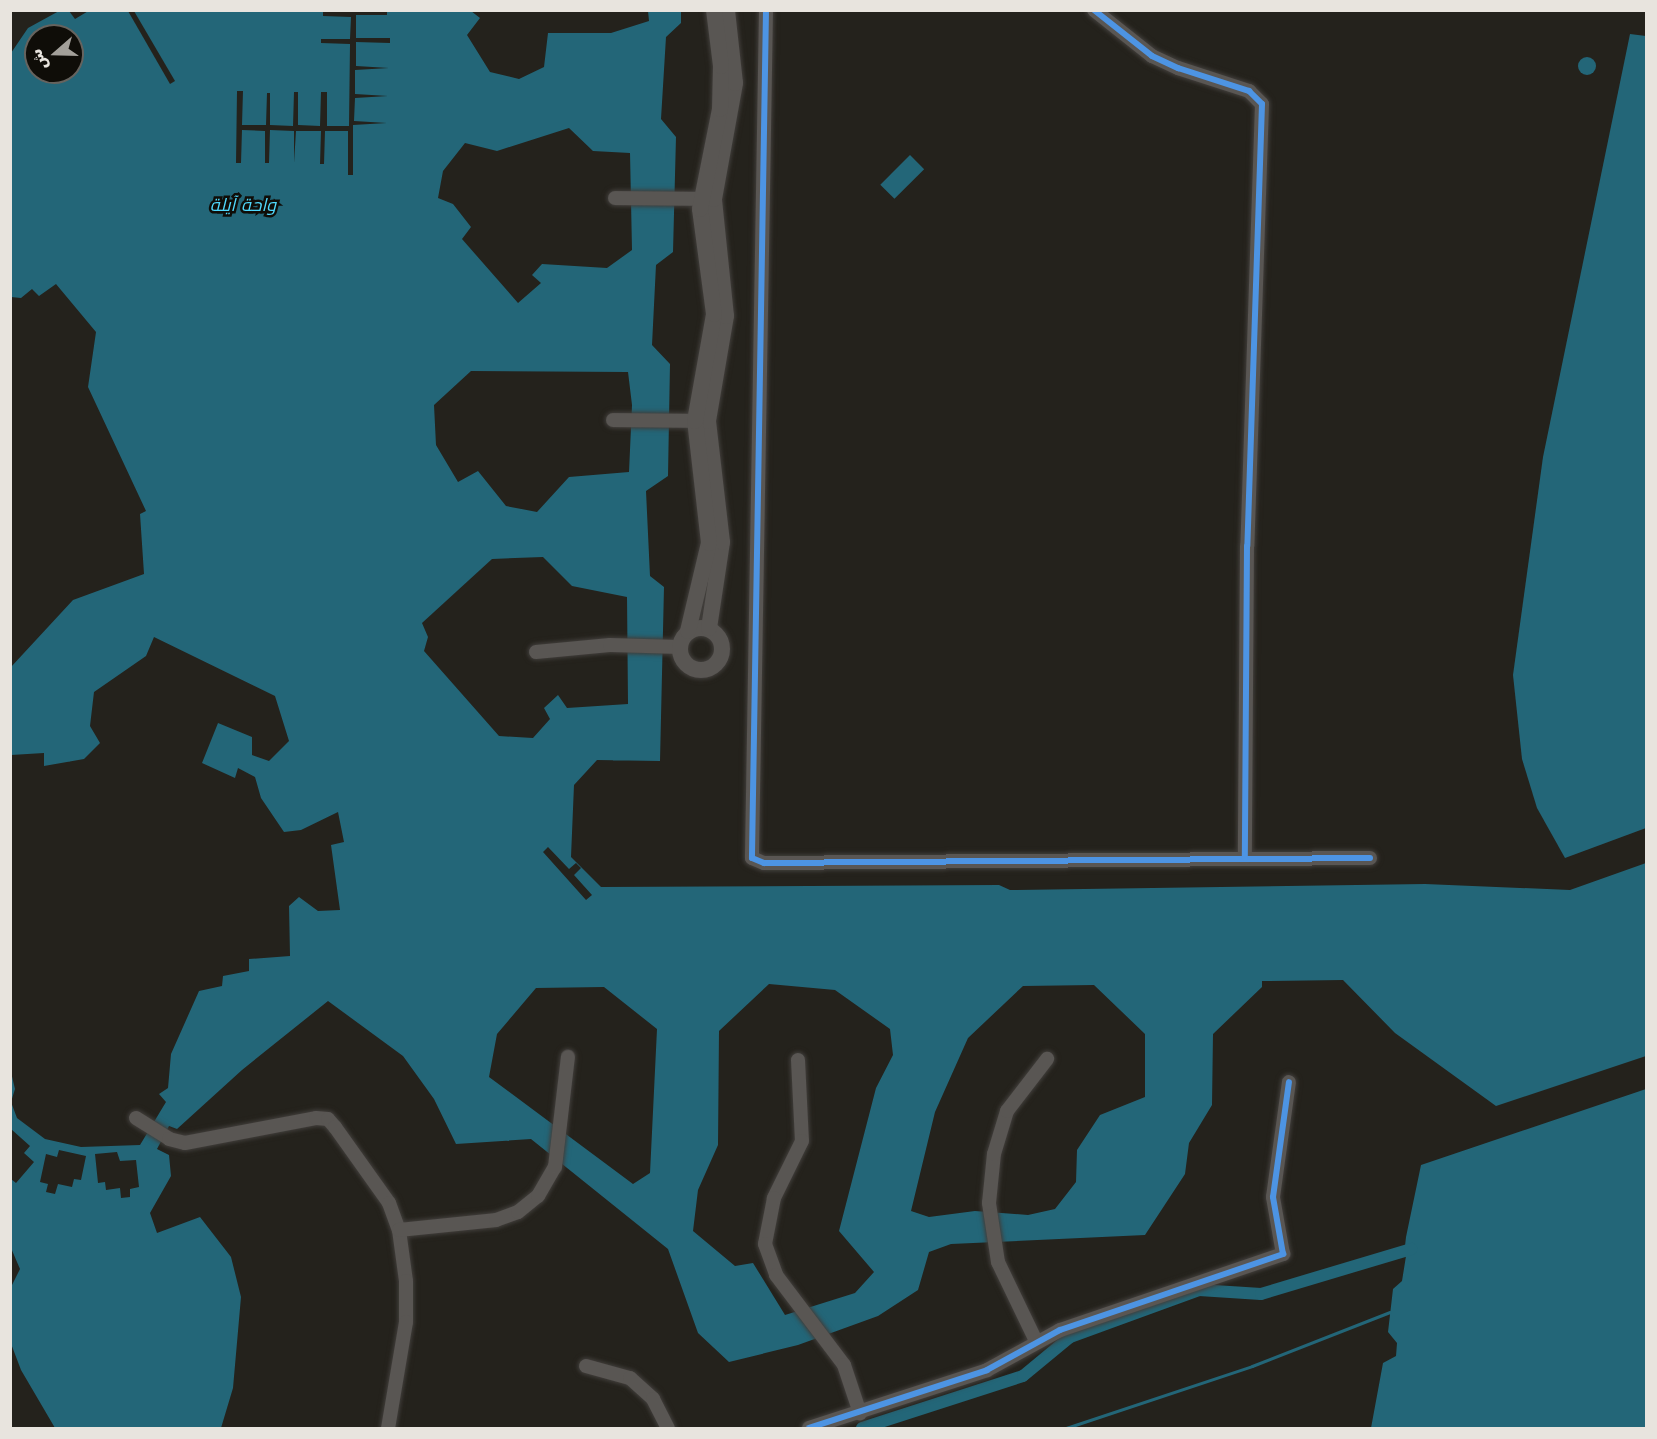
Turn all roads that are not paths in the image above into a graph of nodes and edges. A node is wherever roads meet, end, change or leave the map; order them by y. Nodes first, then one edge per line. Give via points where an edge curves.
1 (714, 10) edge
2 (727, 10) edge
3 (766, 10) edge
4 (1094, 10) edge
5 (615, 198) dead end
6 (700, 199) junction
7 (613, 420) dead end
8 (696, 421) junction
9 (709, 628) junction
10 (688, 631) junction
11 (673, 647) junction
12 (536, 652) dead end
13 (1245, 858) junction
14 (1370, 858) dead end
15 (568, 1057) dead end
16 (1047, 1059) dead end
17 (798, 1060) dead end
18 (1288, 1082) dead end
19 (136, 1118) dead end
20 (399, 1230) junction
21 (1036, 1341) junction
22 (586, 1366) dead end
23 (860, 1413) junction
24 (388, 1428) edge
25 (668, 1428) edge
26 (809, 1428) edge

1 - 6 street via 722,73 720,109
2 - 6 street via 735,66 734,99
3 - 13 street via 752,858 764,863
4 - 13 street via 1152,56 1249,91 1262,104 1247,546
5 - 6 street
6 - 8 street via 714,314
7 - 8 street
8 - 9 street via 722,530
8 - 10 street via 709,543
9 - 10 street
9 - 11 street via 722,644 716,664 703,670 689,666
10 - 11 street
11 - 12 street via 610,645
13 - 14 street
15 - 20 street via 555,1167 538,1196 512,1215 479,1224
16 - 21 street via 1007,1111 993,1154 989,1203 994,1247
17 - 23 street via 802,1141 774,1198 765,1244 776,1275 844,1365
18 - 21 street via 1273,1197 1283,1254
19 - 20 street via 169,1139 185,1143 328,1119 389,1203
20 - 24 street via 406,1281 405,1322
21 - 23 street via 1017,1356 987,1370
22 - 25 street via 630,1378 653,1399
23 - 26 street

